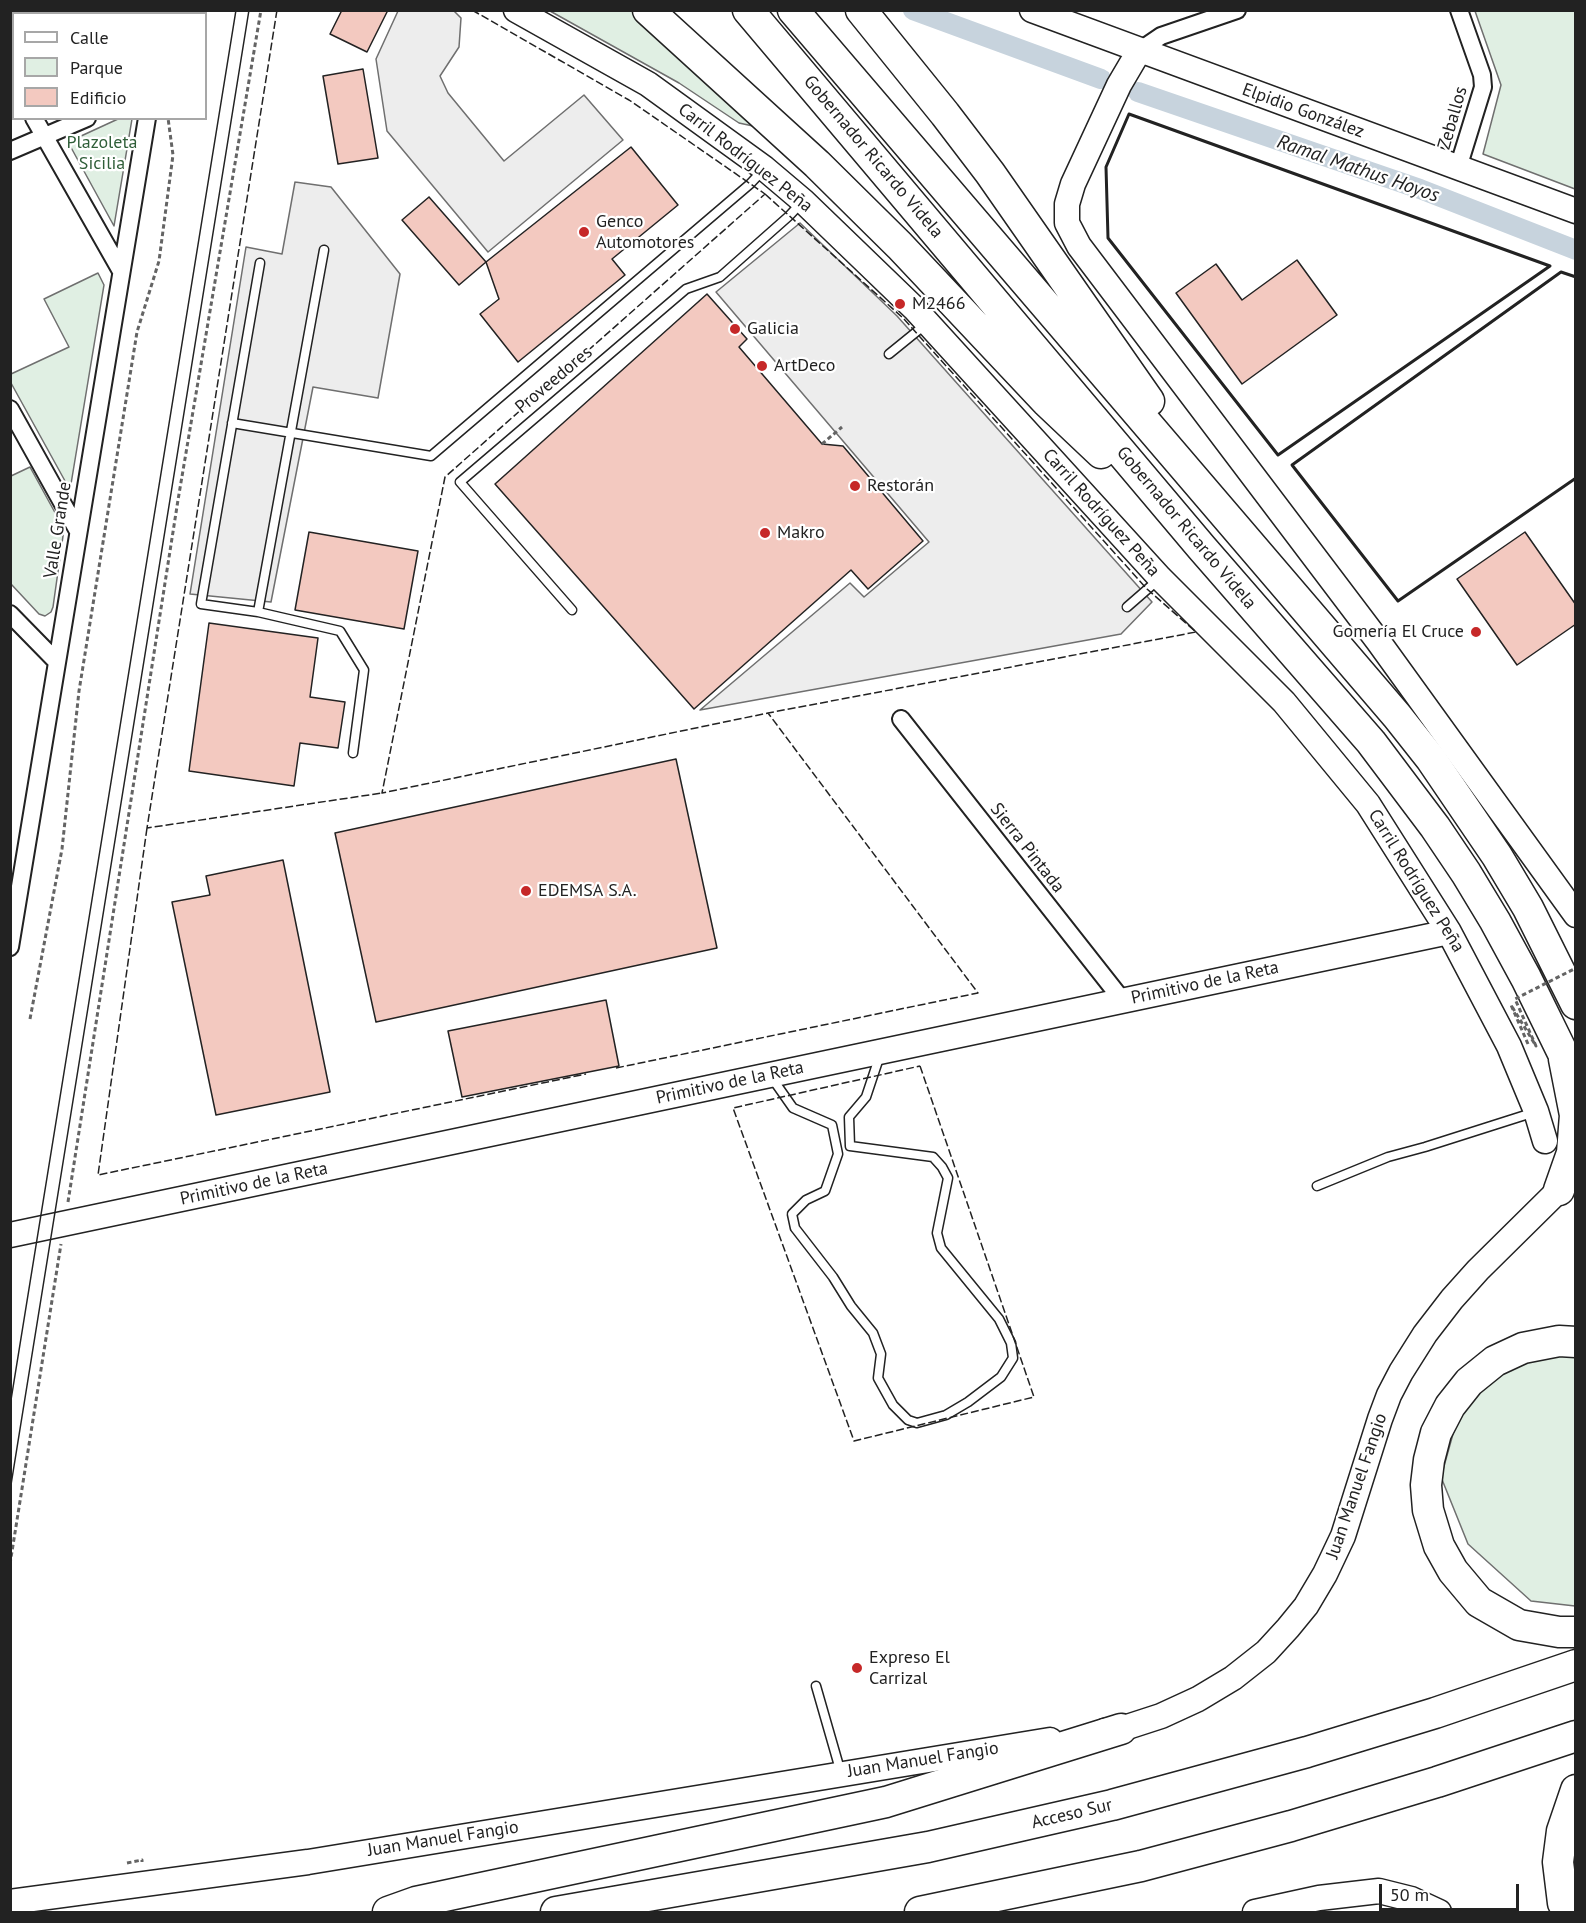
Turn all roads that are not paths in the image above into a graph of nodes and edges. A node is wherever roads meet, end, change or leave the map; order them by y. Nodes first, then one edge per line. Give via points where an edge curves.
1 (516, 10) edge
2 (648, 10) edge
3 (748, 10) edge
4 (793, 10) edge
5 (861, 10) edge
6 (1032, 10) edge
7 (1237, 10) edge
8 (1459, 10) edge
9 (1138, 51) junction
10 (35, 120) edge
11 (82, 120) edge
12 (147, 120) edge
13 (44, 137) junction
14 (10, 151) edge
15 (764, 168) junction
16 (1458, 168) junction
17 (803, 201) junction
18 (1575, 211) edge
19 (324, 250) dead end
20 (260, 263) dead end
21 (121, 271) junction
22 (927, 323) junction
23 (889, 354) dead end
24 (10, 409) edge
25 (232, 423) junction
26 (291, 432) junction
27 (1232, 523) junction
28 (78, 531) junction
29 (1202, 548) junction
30 (1160, 578) junction
31 (1127, 607) dead end
32 (572, 610) dead end
33 (258, 612) junction
34 (10, 614) edge
35 (57, 662) junction
36 (901, 719) dead end
37 (353, 753) dead end
38 (16, 881) edge
39 (1575, 915) edge
40 (1449, 932) junction
41 (10, 947) edge
42 (1123, 1001) junction
43 (1575, 1004) edge
44 (880, 1052) junction
45 (1569, 1067) edge
46 (770, 1075) junction
47 (1536, 1111) junction
48 (1545, 1141) dead end
49 (1317, 1186) dead end
50 (1559, 1190) joint
51 (10, 1235) edge
52 (1575, 1342) edge
53 (1575, 1632) edge
54 (1575, 1665) edge
55 (816, 1686) dead end
56 (1121, 1729) junction
57 (1575, 1736) edge
58 (842, 1773) junction
59 (1575, 1790) edge
60 (10, 1902) edge
61 (1321, 1905) edge
62 (388, 1912) edge
63 (556, 1912) edge
64 (921, 1912) edge
65 (1255, 1912) edge
66 (1439, 1912) edge
67 (1568, 1912) edge

1 - 15 street, Carril Rodríguez Peña via 648,84
2 - 29 highway via 817,165 900,246 1046,401
3 - 29 highway, Gobernador Ricardo Videla
4 - 27 highway, Gobernador Ricardo Videla
5 - 27 highway via 990,173
6 - 9 street, Elpidio González
7 - 9 street via 1161,36
8 - 16 street, Zeballos via 1484,87
9 - 16 street, Elpidio González
9 - 39 street via 1072,184 1067,224 1079,246 1378,641
10 - 13 street
11 - 13 street
12 - 21 street, Valle Grande
13 - 14 street
13 - 21 street
15 - 17 street, Carril Rodríguez Peña
15 - 26 lane via 430,456
16 - 18 street, Elpidio González
17 - 22 street, Carril Rodríguez Peña
17 - 32 lane, Proveedores via 720,277 686,289 460,482
19 - 26 lane
20 - 25 lane
21 - 28 street, Valle Grande
22 - 23 lane
22 - 30 street, Carril Rodríguez Peña
24 - 28 street
25 - 26 lane
25 - 33 lane via 201,604
26 - 33 lane
27 - 43 highway, Gobernador Ricardo Videla via 1431,759 1528,908
28 - 35 street, Valle Grande
29 - 45 highway, Gobernador Ricardo Videla via 1371,742 1435,827 1496,921
30 - 31 lane
30 - 40 street, Carril Rodríguez Peña via 1284,702 1368,804
33 - 37 lane via 340,631 364,670
34 - 35 street
35 - 38 street, Valle Grande
36 - 42 street, Sierra Pintada
38 - 41 street, Valle Grande
40 - 42 street, Primitivo de la Reta
40 - 47 street, Carril Rodríguez Peña via 1509,1046
42 - 44 street, Primitivo de la Reta
44 - 46 street, Primitivo de la Reta
44 - 46 lane via 866,1097 849,1117 850,1146 933,1157 942,1167 948,1178 937,1233 941,1248 999,1319 1011,1343 1013,1358 1000,1377 968,1402 946,1415 917,1424 893,1405 878,1378 881,1354 873,1333 795,1228 792,1214 806,1200 825,1191 838,1154 832,1125 793,1108
45 - 50 highway, Gobernador Ricardo Videla via 1575,1115 1572,1153
46 - 51 street, Primitivo de la Reta
47 - 48 street, Carril Rodríguez Peña
47 - 49 lane via 1388,1157
50 - 56 street, Juan Manuel Fangio via 1458,1292 1401,1372 1380,1419 1343,1536 1306,1606 1266,1652 1233,1678 1161,1716
52 - 53 highway via 1523,1348 1496,1361 1469,1382 1449,1406 1436,1433 1426,1485 1428,1510 1439,1546 1453,1571 1479,1602 1519,1625
54 - 63 highway, Acceso Sur via 1307,1752 1112,1805 928,1847
55 - 58 lane
56 - 58 street, Juan Manuel Fangio
56 - 62 highway via 886,1802 416,1902
57 - 64 highway via 1291,1826 1141,1866
58 - 60 street, Juan Manuel Fangio via 308,1862
59 - 67 highway via 1562,1831 1558,1862
61 - 65 street
61 - 66 street via 1379,1891 1411,1899

